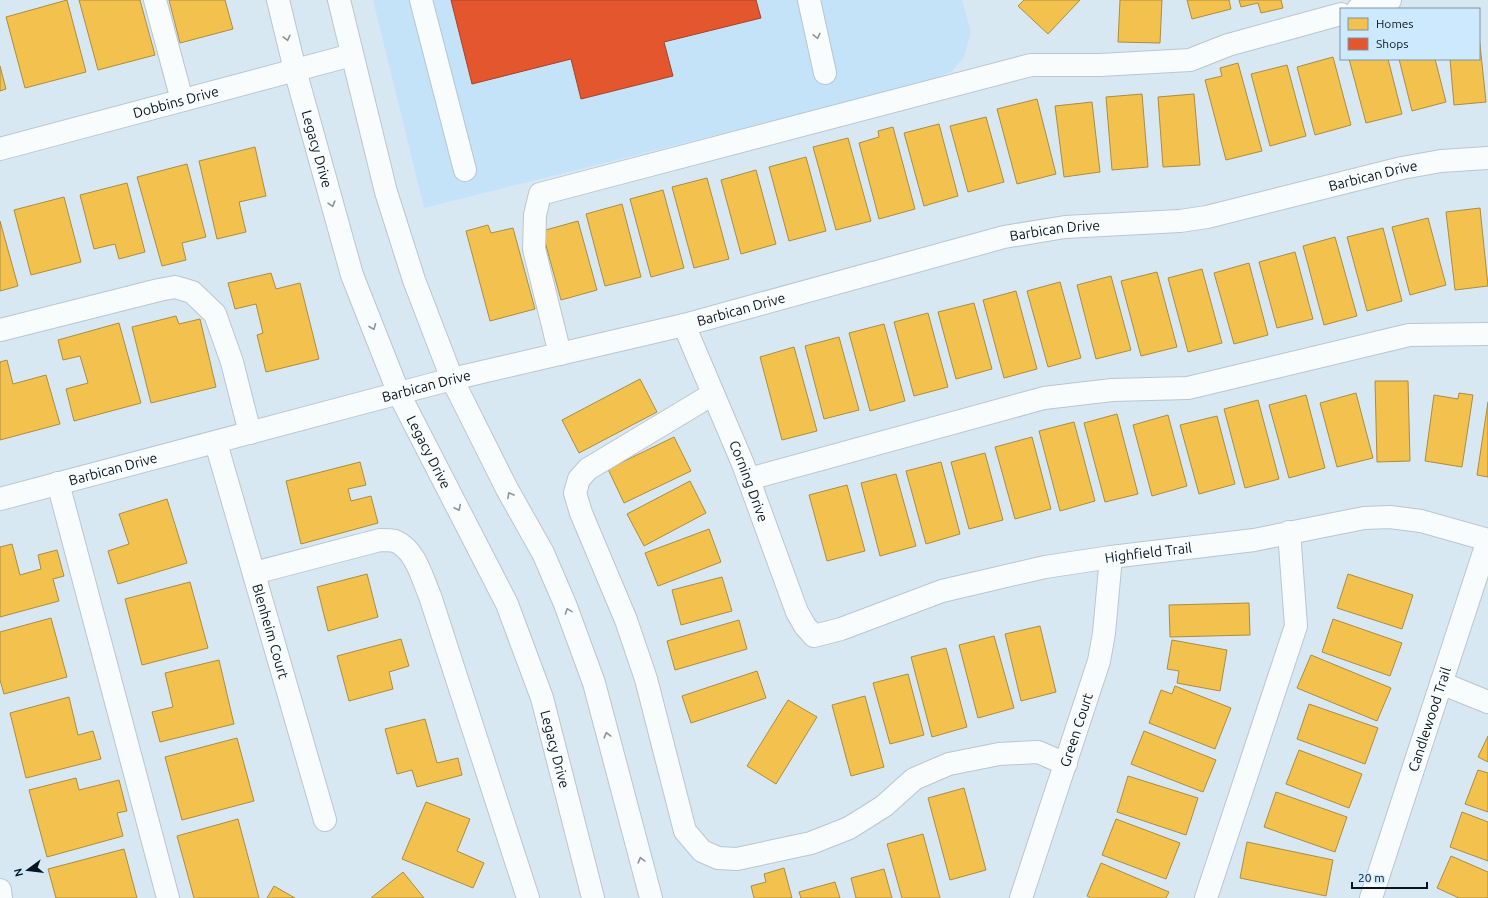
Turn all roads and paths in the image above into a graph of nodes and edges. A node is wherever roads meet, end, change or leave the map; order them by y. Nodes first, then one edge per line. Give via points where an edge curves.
1 (155, 0) edge
2 (278, 0) edge
3 (339, 0) edge
4 (421, 0) edge
5 (809, 0) edge
6 (1390, 0) edge
7 (1362, 8) edge
8 (1340, 14) edge
9 (352, 55) junction
10 (295, 70) junction
11 (825, 73) dead end
12 (182, 100) junction
13 (0, 149) edge
14 (1488, 158) edge
15 (465, 170) dead end
16 (684, 325) junction
17 (0, 330) edge
18 (1488, 334) edge
19 (560, 354) junction
20 (452, 379) junction
21 (399, 394) junction
22 (713, 394) junction
23 (250, 433) junction
24 (216, 443) junction
25 (749, 479) junction
26 (58, 483) junction
27 (0, 499) edge
28 (1289, 532) junction
29 (1488, 540) edge
30 (1111, 557) junction
31 (254, 573) junction
32 (814, 636) joint
33 (1441, 683) junction
34 (1488, 702) edge
35 (1066, 764) junction
36 (325, 820) dead end
37 (0, 890) edge
38 (1, 898) edge
39 (168, 898) edge
40 (528, 898) edge
41 (594, 898) edge
42 (651, 898) edge
43 (1021, 898) edge
44 (1206, 898) edge
45 (1371, 898) edge

1 - 12 street
2 -> 10 street, Legacy Drive
3 - 9 street
4 - 15 street
5 -> 11 street
6 - 7 street
8 - 19 street via 1228,44 1190,60 1100,65 1031,65 540,194 535,215 534,249
9 - 10 street, Dobbins Drive
9 - 20 street via 386,192 414,280
10 - 12 street, Dobbins Drive
10 -> 21 street, Legacy Drive via 352,275
12 - 13 street, Dobbins Drive
14 - 16 street, Barbican Drive via 1441,161 1402,168 1207,217 1180,221 1064,227 1004,237
16 - 19 street, Barbican Drive
16 - 22 street, Corning Drive
17 - 23 street via 159,290 175,287 192,292 215,314 232,362
18 - 25 street via 1409,335 1188,388 1112,390 1044,398
19 - 20 street, Barbican Drive
20 - 21 street, Barbican Drive
42 -> 20 street via 594,683 565,604 543,553 507,489
21 - 23 street, Barbican Drive
21 -> 41 street, Legacy Drive via 507,604 542,698
22 - 25 street, Corning Drive
22 - 35 street via 588,469 579,479 575,493 580,513 626,620 646,679 685,831 702,851 718,858 737,859 811,843 849,828 884,806 914,779 949,764 999,754 1038,752
23 - 24 street, Barbican Drive
24 - 26 street, Barbican Drive
24 - 31 street, Blenheim Court
25 - 32 street, Corning Drive via 797,612
26 - 27 street, Barbican Drive
26 - 39 street
28 - 29 street, Highfield Trail via 1364,518 1390,517 1421,521
28 - 30 street, Highfield Trail via 1254,540
28 - 44 street via 1296,626
29 - 33 street, Candlewood Trail
30 - 32 street, Highfield Trail via 1045,567 942,591 841,629
30 - 35 street, Green Court via 1099,661
31 - 36 street, Blenheim Court
31 - 40 street via 380,540 395,541 406,548 416,561 430,596
33 - 34 street
33 - 45 street, Candlewood Trail
35 - 43 street, Green Court
37 - 38 street

